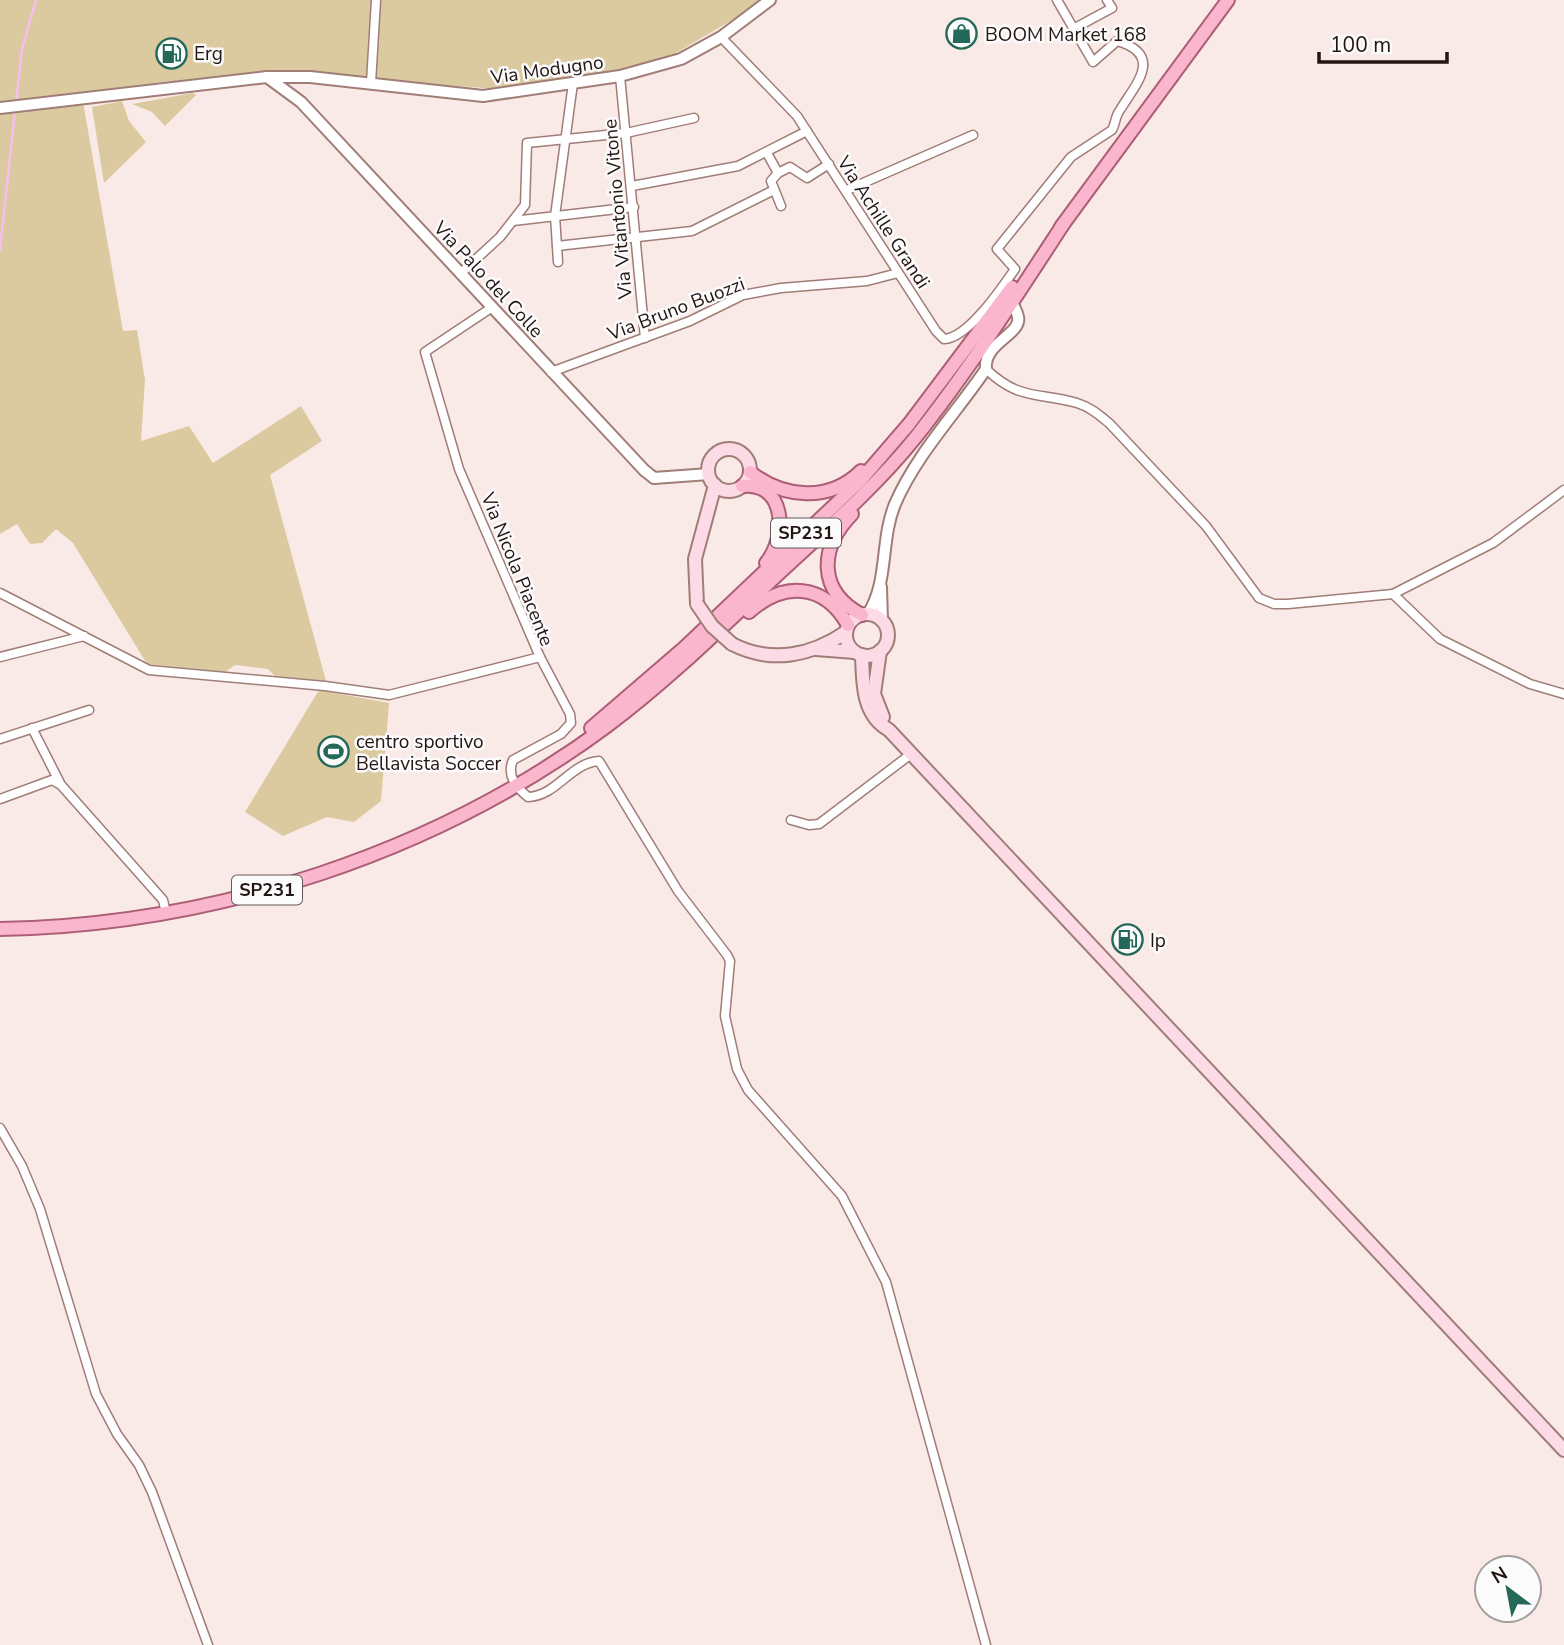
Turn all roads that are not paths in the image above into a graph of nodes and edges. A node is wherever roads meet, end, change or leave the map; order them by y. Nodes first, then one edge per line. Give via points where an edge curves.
1 (376, 0) edge
2 (770, 0) edge
3 (1057, 0) edge
4 (1107, 0) edge
5 (1228, 0) edge
6 (1075, 32) junction
7 (721, 37) junction
8 (621, 76) junction
9 (267, 77) junction
10 (298, 77) junction
11 (371, 83) junction
12 (573, 83) junction
13 (300, 102) junction
14 (0, 108) edge
15 (694, 118) dead end
16 (807, 131) junction
17 (626, 133) junction
18 (972, 135) dead end
19 (565, 140) junction
20 (767, 153) junction
21 (829, 164) junction
22 (778, 173) junction
23 (632, 187) junction
24 (774, 190) junction
25 (847, 190) junction
26 (781, 206) dead end
27 (634, 207) junction
28 (555, 216) junction
29 (513, 221) junction
30 (1064, 223) junction
31 (637, 239) junction
32 (557, 246) junction
33 (558, 262) dead end
34 (898, 273) junction
35 (460, 274) junction
36 (992, 300) junction
37 (1012, 300) junction
38 (491, 308) junction
39 (989, 317) junction
40 (645, 338) junction
41 (977, 351) junction
42 (953, 365) junction
43 (986, 369) junction
44 (551, 372) junction
45 (750, 472) junction
46 (714, 479) junction
47 (743, 486) junction
48 (1564, 490) edge
49 (881, 584) junction
50 (0, 593) edge
51 (1393, 594) junction
52 (865, 614) junction
53 (883, 621) junction
54 (847, 629) junction
55 (85, 635) junction
56 (815, 649) junction
57 (880, 651) junction
58 (858, 654) junction
59 (0, 657) edge
60 (540, 657) junction
61 (656, 673) junction
62 (1564, 694) edge
63 (637, 703) junction
64 (89, 710) dead end
65 (32, 728) junction
66 (889, 730) junction
67 (0, 739) edge
68 (911, 754) junction
69 (514, 784) junction
70 (61, 785) junction
71 (0, 799) edge
72 (791, 820) dead end
73 (166, 913) junction
74 (0, 929) edge
75 (0, 1128) edge
76 (1564, 1450) edge
77 (208, 1645) edge
78 (986, 1645) edge

1 - 11 street
2 - 7 street, Via Modugno
3 - 6 street
4 - 6 street via 1112,8
5 - 30 main road, SP231
6 - 36 street, Via Achille Grandi via 1093,62 1117,41 1135,50 1145,69 1112,130 1071,158 997,249 1015,269
7 - 8 street, Via Modugno via 681,59
7 - 16 street, Via Achille Grandi
8 - 12 street, Via Modugno
8 - 17 street, Via Vitantonio Vitone
9 - 10 street, Via Modugno
9 - 13 street, Via Palo del Colle
9 - 14 street, Via Modugno
10 - 11 street, Via Modugno
10 - 13 street via 290,86
11 - 12 street, Via Modugno via 483,96
12 - 19 street
13 - 35 street, Via Palo del Colle
15 - 17 street
16 - 20 street
16 - 21 street, Via Achille Grandi
17 - 19 street
17 - 23 street, Via Vitantonio Vitone
18 - 25 street
19 - 28 street
19 - 29 street via 527,143 525,205
20 - 22 street
20 - 23 street via 738,166
21 - 22 street via 807,178 790,167
21 - 25 street, Via Achille Grandi
22 - 24 street via 771,181
23 - 27 street, Via Vitantonio Vitone
24 - 26 street
24 - 31 street via 692,231
25 - 34 street, Via Achille Grandi
27 - 28 street
27 - 31 street, Via Vitantonio Vitone
28 - 29 street
28 - 32 street
29 - 35 street
30 - 37 main road, SP231
30 - 39 main road, SP231
31 - 32 street
31 - 40 street, Via Vitantonio Vitone
32 - 33 street
34 - 36 street, Via Achille Grandi via 944,338 960,335
34 - 40 street, Via Bruno Buozzi via 867,281 743,295
35 - 38 street, Via Palo del Colle
36 - 39 street
37 - 41 main road, SP231
37 - 43 street via 1019,320 994,347
38 - 44 street, Via Palo del Colle
38 - 60 street, Via Nicola Piacente via 425,352 459,469
39 - 42 main road, SP231
40 - 44 street, Via Bruno Buozzi
41 - 52 main road via 929,429 832,541 829,579 843,602
41 - 63 main road, SP231 via 933,415 878,479
42 - 45 main road via 858,474 840,486 798,493 768,485
42 - 61 main road, SP231 via 859,482
43 - 49 street via 924,454 896,502 886,537
43 - 51 street via 998,381 1034,397 1076,403 1110,423 1206,526 1259,598 1288,604
44 - 46 street, Via Palo del Colle via 654,478 687,475
45 - 46 main road via 746,458 735,450 722,451
45 - 47 main road
46 - 47 main road
46 - 56 main road, bridge via 695,559 697,604 732,644 769,657
47 - 61 main road via 765,490 777,507 782,520 775,553
48 - 51 street via 1493,543
49 - 52 street
49 - 53 street
50 - 55 street, Via Nicola Piacente
51 - 62 street via 1440,639 1530,684
52 - 53 main road
52 - 54 main road
53 - 57 main road via 888,633
54 - 56 main road
54 - 58 main road via 848,643
54 - 63 main road via 834,605 818,594 781,593 757,605 680,676
55 - 59 street
55 - 60 street, Via Nicola Piacente via 149,670 389,695
56 - 58 main road
57 - 58 main road
57 - 66 main road via 874,694
58 - 66 main road via 866,703
60 - 69 street via 571,723 561,734 513,760
61 - 69 main road, SP231 via 599,722
63 - 69 main road, SP231 via 559,759
64 - 65 street
65 - 67 street
65 - 70 street
66 - 68 main road
68 - 72 street via 819,824
68 - 76 main road
69 - 73 main road, SP231 via 432,828 335,868 248,896
69 - 78 street via 528,797 541,797 586,762 599,761 678,891 727,955 725,1016 737,1069 748,1090 842,1196 886,1282
70 - 71 street via 52,780
70 - 73 street via 163,900
73 - 74 main road, SP231 via 80,925
75 - 77 street via 40,1209 96,1394 152,1492

